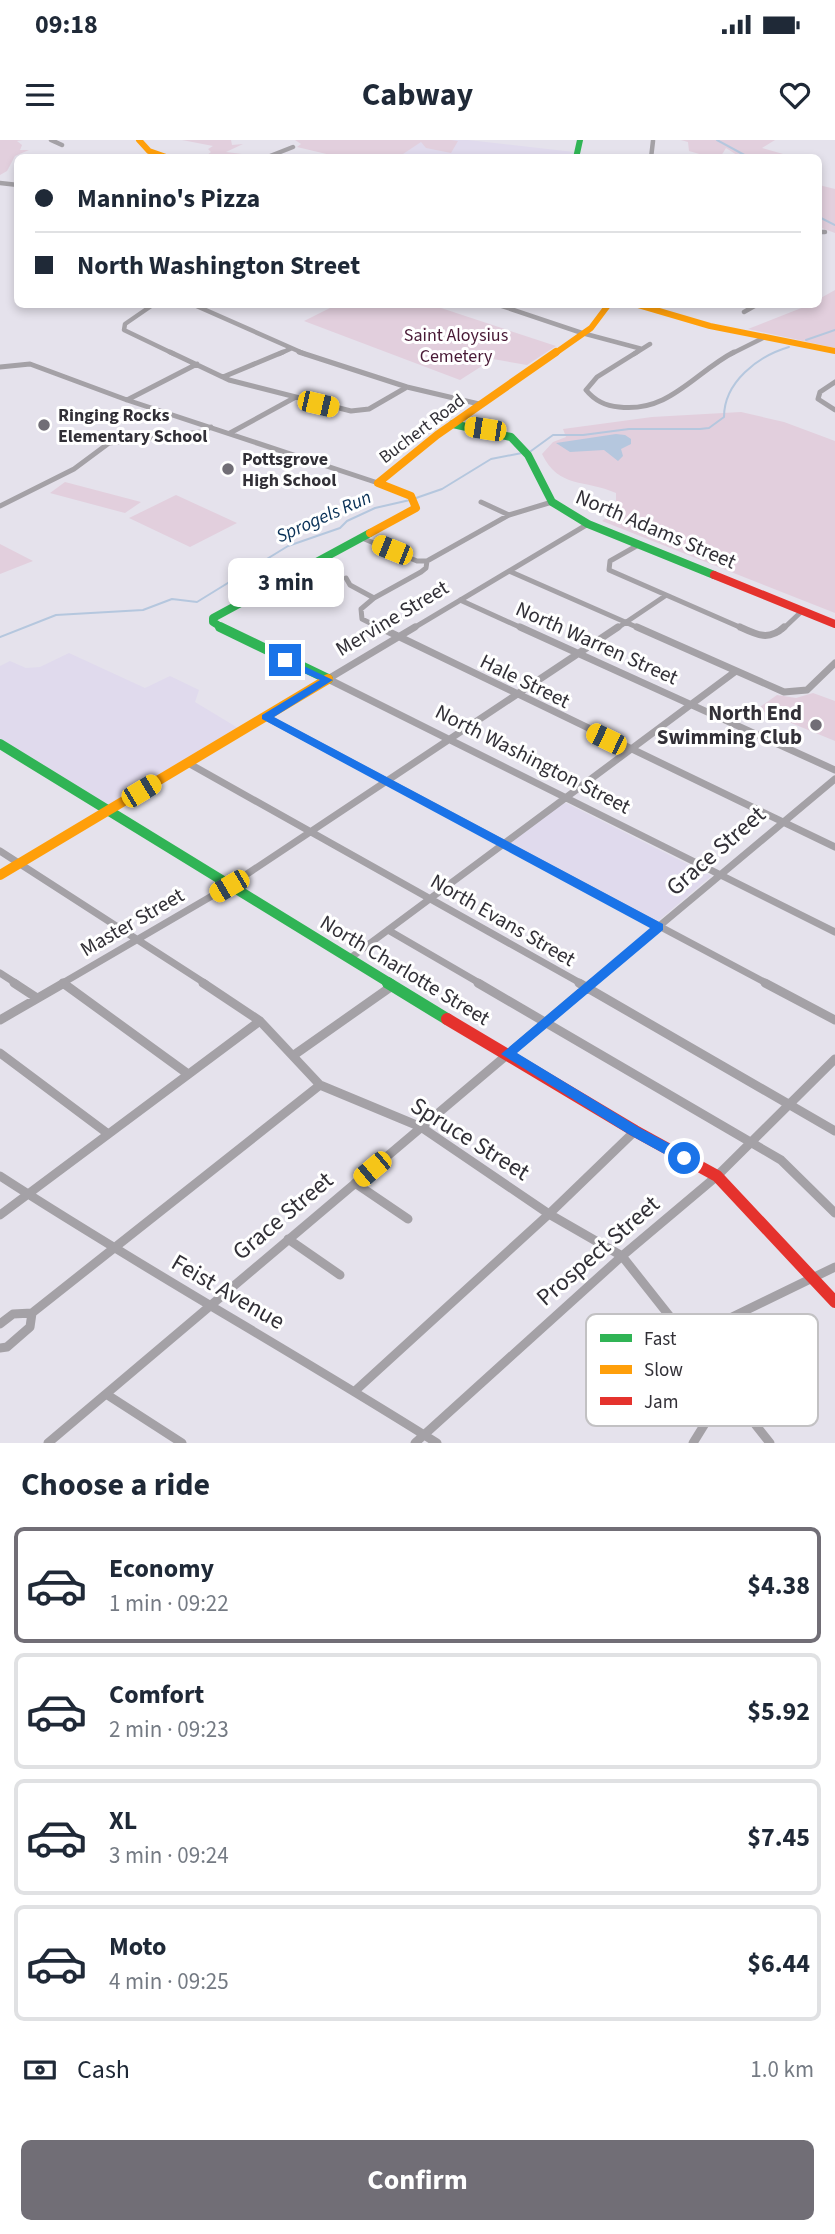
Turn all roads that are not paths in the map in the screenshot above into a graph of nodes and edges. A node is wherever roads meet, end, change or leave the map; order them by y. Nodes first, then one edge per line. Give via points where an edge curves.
1 (51, 140) edge
2 (139, 140) edge
3 (62, 145) dead end
4 (293, 147) dead end
5 (158, 154) edge
6 (275, 154) edge
7 (147, 308) edge
8 (201, 308) edge
9 (507, 308) edge
10 (606, 308) edge
11 (648, 308) edge
12 (752, 308) edge
13 (744, 312) dead end
14 (582, 334) junction
15 (765, 337) junction
16 (650, 344) dead end
17 (290, 349) junction
18 (642, 349) junction
19 (835, 351) edge
20 (197, 364) junction
21 (0, 367) edge
22 (223, 377) junction
23 (835, 382) edge
24 (407, 387) junction
25 (294, 398) junction
26 (127, 400) junction
27 (480, 404) junction
28 (835, 410) edge
29 (453, 424) junction
30 (211, 427) junction
31 (230, 433) junction
32 (378, 483) junction
33 (481, 502) dead end
34 (552, 502) junction
35 (0, 506) edge
36 (509, 515) junction
37 (588, 524) junction
38 (362, 538) junction
39 (640, 544) junction
40 (427, 561) junction
41 (509, 571) junction
42 (346, 578) dead end
43 (664, 596) junction
44 (374, 597) junction
45 (460, 600) junction
46 (802, 611) junction
47 (213, 622) joint
48 (624, 622) junction
49 (835, 624) edge
50 (397, 638) junction
51 (577, 655) junction
52 (835, 663) edge
53 (736, 671) junction
54 (328, 680) junction
55 (517, 696) junction
56 (692, 704) junction
57 (266, 717) junction
58 (452, 740) junction
59 (0, 744) edge
60 (629, 750) junction
61 (188, 763) junction
62 (835, 770) edge
63 (835, 779) edge
64 (388, 781) junction
65 (565, 798) junction
66 (108, 811) junction
67 (782, 822) junction
68 (310, 832) junction
69 (503, 842) junction
70 (835, 847) edge
71 (0, 851) edge
72 (19, 864) junction
73 (0, 875) edge
74 (722, 875) junction
75 (229, 886) junction
76 (430, 898) junction
77 (659, 927) junction
78 (388, 930) junction
79 (835, 933) edge
80 (139, 939) junction
81 (349, 959) junction
82 (0, 973) edge
83 (63, 983) junction
84 (392, 986) junction
85 (588, 988) junction
86 (37, 998) junction
87 (0, 1020) edge
88 (835, 1020) edge
89 (260, 1021) junction
90 (546, 1021) junction
91 (0, 1053) edge
92 (508, 1054) junction
93 (294, 1055) junction
94 (835, 1059) edge
95 (188, 1074) junction
96 (320, 1085) junction
97 (790, 1104) junction
98 (422, 1127) junction
99 (635, 1131) junction
100 (835, 1131) edge
101 (107, 1133) junction
102 (751, 1144) junction
103 (0, 1176) edge
104 (717, 1176) junction
105 (355, 1183) junction
106 (27, 1195) junction
107 (835, 1213) edge
108 (549, 1214) junction
109 (0, 1215) edge
110 (408, 1219) dead end
111 (288, 1239) junction
112 (113, 1249) junction
113 (622, 1256) junction
114 (835, 1267) edge
115 (340, 1275) dead end
116 (814, 1278) junction
117 (835, 1302) edge
118 (208, 1305) junction
119 (32, 1313) junction
120 (669, 1314) edge
121 (739, 1314) edge
122 (0, 1324) edge
123 (0, 1348) edge
124 (355, 1391) junction
125 (106, 1394) junction
126 (704, 1426) edge
127 (757, 1426) edge
128 (423, 1434) junction
129 (48, 1443) edge
130 (182, 1443) edge
131 (415, 1443) edge
132 (437, 1443) edge
133 (693, 1443) edge
134 (770, 1443) edge

1 - 3 street
2 - 5 street
4 - 6 street
7 - 20 street via 125,324 124,330
8 - 17 street
9 - 14 street
10 - 14 street, Buchert Road
11 - 15 street
12 - 13 street
14 - 18 street
14 - 27 street, Buchert Road
15 - 18 street via 721,359 683,391 656,405 632,410 592,398 586,390 597,377
15 - 19 street
16 - 18 street
17 - 22 street
17 - 24 street
20 - 22 street
20 - 26 street
21 - 26 street via 30,364
22 - 25 street
23 - 28 street via 818,398
24 - 25 street via 360,411
24 - 27 street
25 - 31 street
26 - 30 street
27 - 29 street, Buchert Road
29 - 32 street, Buchert Road
29 - 34 street, North Adams Street via 511,437 526,452
30 - 31 street
30 - 35 street via 184,435 109,443 74,469
31 - 32 street
32 - 38 street, Buchert Road via 412,499 416,508
33 - 36 street
34 - 36 street
34 - 37 street, North Adams Street
36 - 40 street
37 - 39 street, North Adams Street
37 - 41 street, Mervine Street
38 - 40 street
38 - 47 street, Buchert Road via 220,612
39 - 43 street via 610,561 609,570
39 - 46 street, North Adams Street
40 - 44 street via 422,572
41 - 45 street, Mervine Street
41 - 48 street
42 - 44 street via 350,585
43 - 46 street via 763,637 777,634
43 - 48 street, Master Street
44 - 50 street, Hale Street via 361,609 362,620
45 - 50 street, Mervine Street
45 - 51 street, North Warren Street
46 - 49 street, North Adams Street
47 - 54 street, North Washington Street
48 - 51 street, Master Street
48 - 53 street
50 - 54 street, Mervine Street
50 - 55 street, Hale Street
51 - 55 street, Master Street
51 - 56 street, North Warren Street
52 - 53 street via 810,690 795,694
53 - 56 street
54 - 57 street, Mervine Street
54 - 58 street, North Washington Street
55 - 58 street, Master Street
55 - 60 street, Hale Street
56 - 60 street
56 - 62 street, North Warren Street
57 - 61 street, Mervine Street
57 - 64 street
58 - 64 street, Master Street
58 - 65 street, North Washington Street
59 - 66 street, North Charlotte Street
60 - 65 street
60 - 67 street, Hale Street
61 - 66 street, Mervine Street
61 - 68 street, North Evans Street
63 - 67 street, Grace Street
64 - 68 street, Master Street
64 - 69 street
65 - 69 street
65 - 74 street, North Washington Street
66 - 72 street, Mervine Street
66 - 75 street, North Charlotte Street
67 - 70 street, Hale Street
67 - 74 street, Grace Street
68 - 75 street, Master Street
68 - 76 street, North Evans Street
69 - 76 street
69 - 77 street
71 - 72 street, Spruce Street
72 - 73 street, Mervine Street
72 - 80 street, Spruce Street
74 - 77 street, Grace Street
74 - 79 street, North Washington Street
75 - 80 street, Master Street
75 - 81 street, North Charlotte Street
76 - 78 street
76 - 85 street, North Evans Street
77 - 85 street, Grace Street
77 - 88 street
78 - 81 street
78 - 90 street
80 - 83 street, Master Street
80 - 89 street, Spruce Street
81 - 84 street, North Charlotte Street
82 - 86 street
83 - 86 street, Master Street
83 - 95 street
84 - 92 street, North Charlotte Street
84 - 93 street
85 - 90 street, Grace Street
85 - 97 street, North Evans Street
86 - 87 street, Master Street
89 - 93 street, Spruce Street
89 - 95 street
90 - 92 street, Grace Street
90 - 102 street
91 - 101 street
92 - 98 street, Grace Street
92 - 99 street, North Charlotte Street
93 - 96 street, Spruce Street
94 - 97 street, Prospect Street
95 - 101 street
96 - 98 street, Spruce Street
96 - 112 street
97 - 100 street, North Evans Street
97 - 102 street, Prospect Street
98 - 105 street, Grace Street
98 - 108 street, Spruce Street
99 - 104 street, North Charlotte Street
99 - 108 street
101 - 106 street
102 - 104 street, Prospect Street
102 - 107 street via 791,1169
103 - 106 street, Feist Avenue
104 - 113 street, Prospect Street
104 - 116 street, North Charlotte Street
105 - 110 street
105 - 111 street, Grace Street
106 - 109 street
106 - 112 street, Feist Avenue
108 - 113 street, Spruce Street
108 - 124 street
111 - 115 street
111 - 118 street, Grace Street
112 - 118 street, Feist Avenue
112 - 119 street
113 - 120 street, Spruce Street
113 - 128 street, Prospect Street
114 - 116 street
116 - 117 street, North Charlotte Street
116 - 121 street
118 - 124 street, Feist Avenue
118 - 125 street, Grace Street
119 - 122 street via 13,1314
119 - 123 street via 30,1327
124 - 128 street, Feist Avenue
125 - 129 street, Grace Street
125 - 130 street
126 - 133 street
127 - 134 street, Spruce Street
128 - 131 street, Prospect Street
128 - 132 street, Feist Avenue

